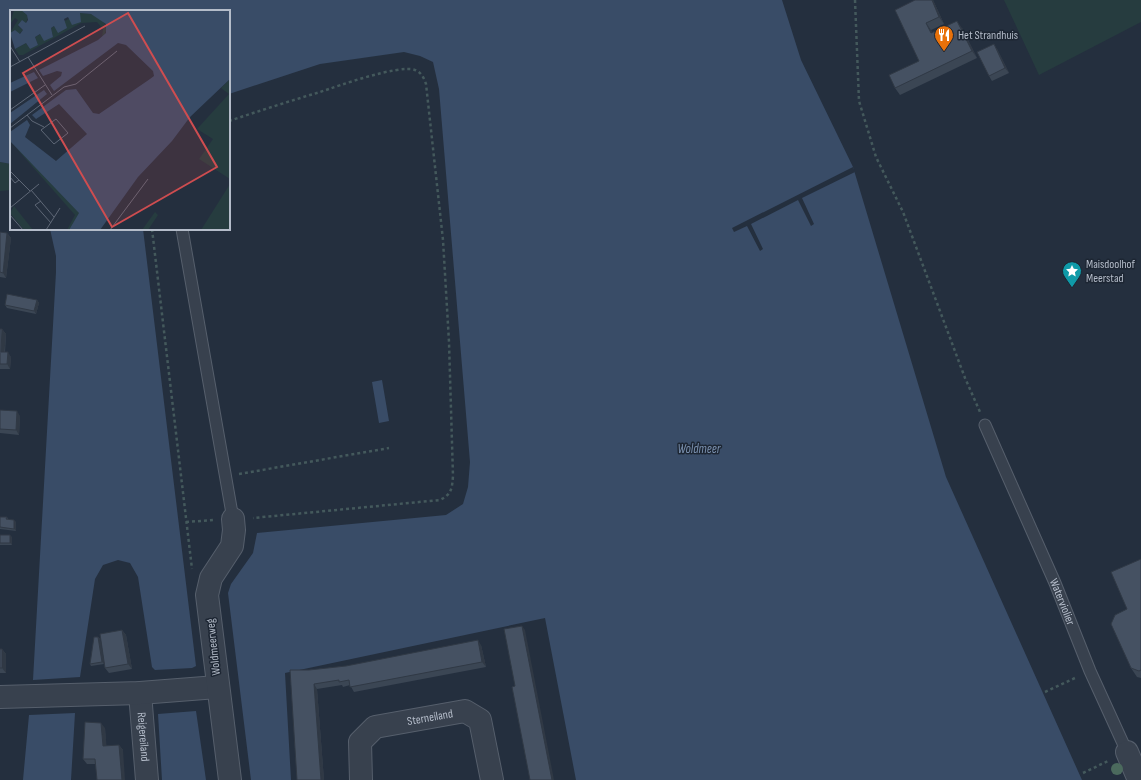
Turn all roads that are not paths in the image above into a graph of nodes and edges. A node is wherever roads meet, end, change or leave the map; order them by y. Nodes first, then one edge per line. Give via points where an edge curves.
1 (182, 230) edge
2 (985, 425) road end
3 (233, 519) joint
4 (217, 687) junction
5 (140, 693) junction
6 (0, 697) edge
7 (1127, 752) joint
8 (147, 780) edge
9 (230, 780) edge
10 (362, 780) edge
11 (492, 780) edge
12 (1139, 780) edge

1 - 3 lane
2 - 7 lane, Waterviolier via 1056,583 1090,671
3 - 4 street, Woldmeerweg via 232,546 211,578 207,595
4 - 5 street
4 - 9 street, Woldmeerweg
5 - 6 street
5 - 8 street, Reigereiland
7 - 12 street, Waterviolier
10 - 11 street, Sterneiland via 360,742 375,727 464,711 480,720

